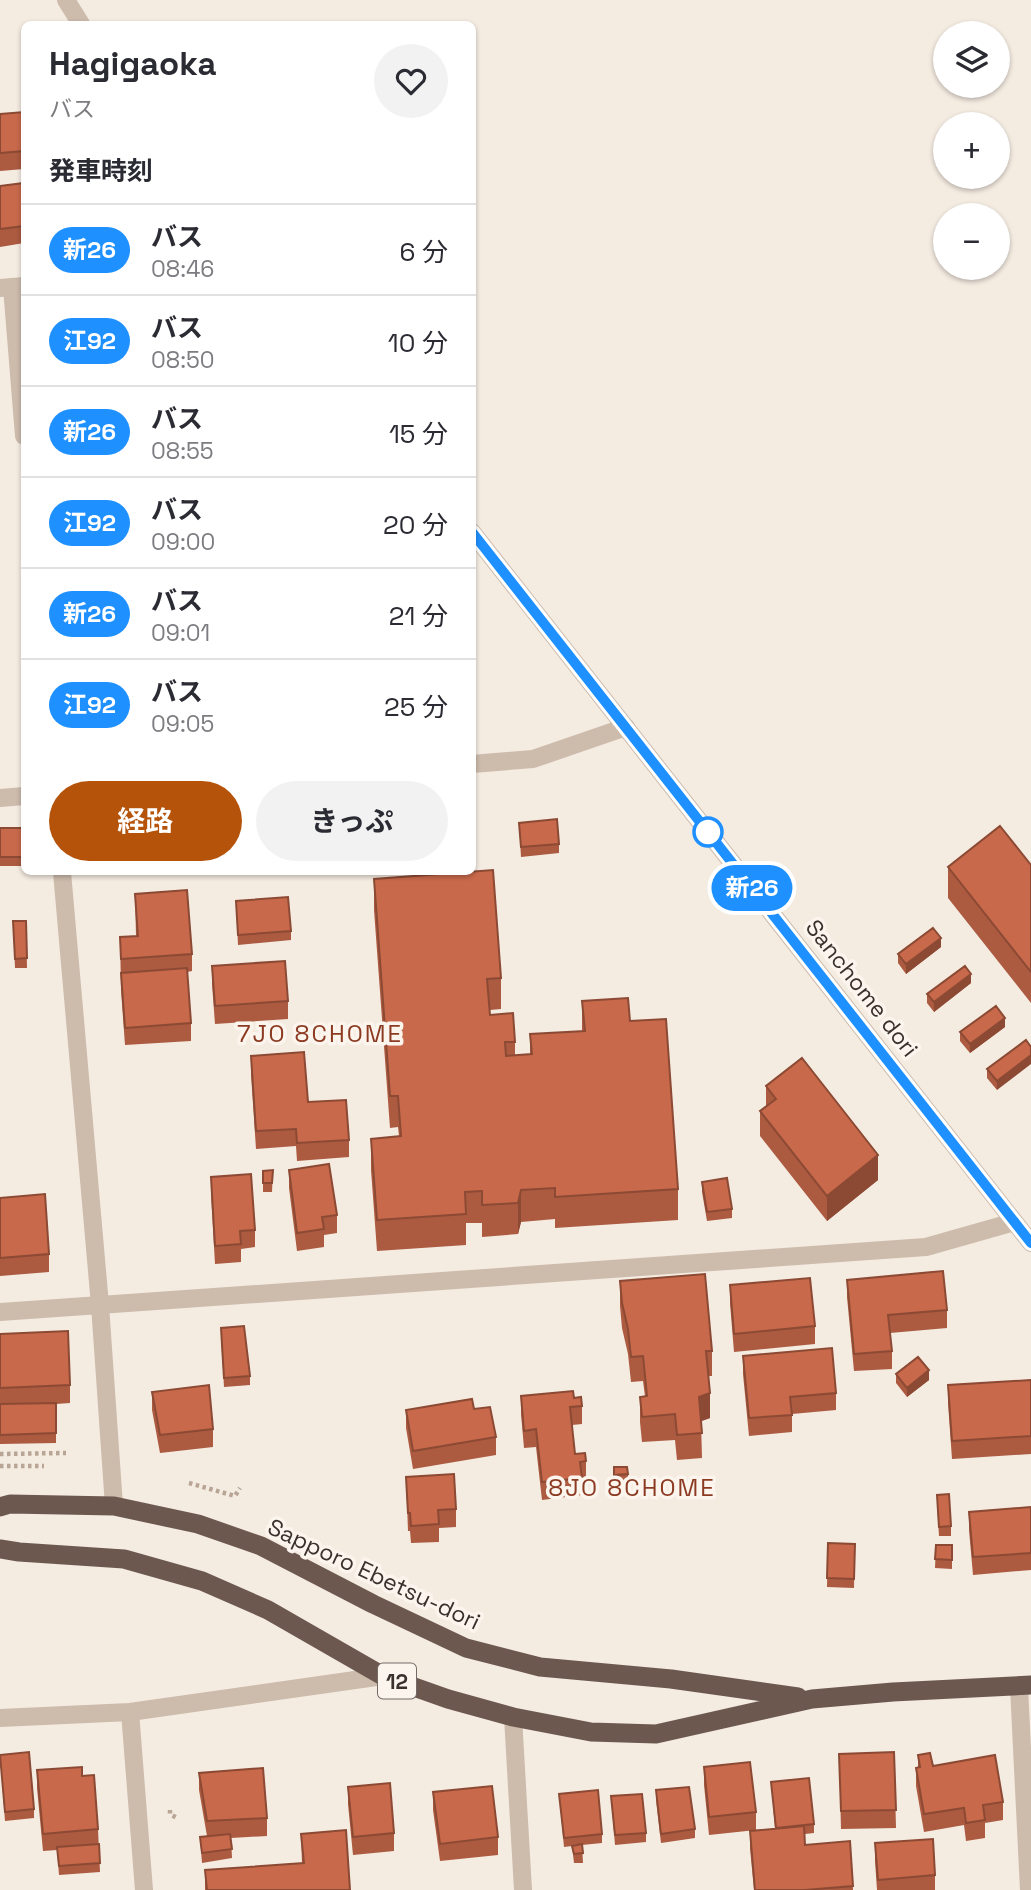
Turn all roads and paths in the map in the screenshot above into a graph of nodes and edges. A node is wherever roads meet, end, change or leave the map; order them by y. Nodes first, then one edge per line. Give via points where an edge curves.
1 (66, 0) edge
2 (79, 21) edge
3 (12, 287) edge
4 (21, 399) edge
5 (476, 537) edge
6 (626, 727) junction
7 (476, 764) edge
8 (21, 796) edge
9 (0, 798) edge
10 (62, 875) edge
11 (1014, 1222) junction
12 (1031, 1243) edge
13 (100, 1305) junction
14 (0, 1312) edge
15 (66, 1453) dead end
16 (0, 1454) edge
17 (0, 1466) edge
18 (44, 1466) dead end
19 (189, 1483) dead end
20 (240, 1488) dead end
21 (114, 1506) junction
22 (0, 1507) edge
23 (0, 1549) edge
24 (383, 1676) junction
25 (1025, 1686) edge
26 (812, 1699) junction
27 (130, 1712) junction
28 (513, 1717) junction
29 (0, 1718) edge
30 (170, 1814) dead end
31 (177, 1818) dead end
32 (144, 1890) edge
33 (523, 1890) edge
34 (1029, 1890) edge

1 - 2 street
3 - 4 street
5 - 6 street, Sanchome dori
6 - 7 street via 533,759
6 - 11 street, Sanchome dori
8 - 9 street
10 - 13 street
11 - 12 street, Sanchome dori
11 - 13 street via 926,1247
13 - 14 street
13 - 21 street
15 - 16 path
17 - 18 path
19 - 20 path via 234,1496
21 - 22 highway, Sapporo Ebetsu-dori / 12
21 - 26 highway, Sapporo Ebetsu-dori / 12 via 198,1524 261,1546 466,1648 540,1667
23 - 24 highway, Sapporo Ebetsu-dori / 12 via 124,1559 202,1581 268,1610
24 - 27 street
24 - 28 highway, Sapporo Ebetsu-dori / 12
25 - 26 highway, Sapporo Ebetsu-dori / 12
25 - 34 street
26 - 28 highway, Sapporo Ebetsu-dori / 12 via 656,1734 591,1732
27 - 29 street
27 - 32 street
28 - 33 street
30 - 31 path

